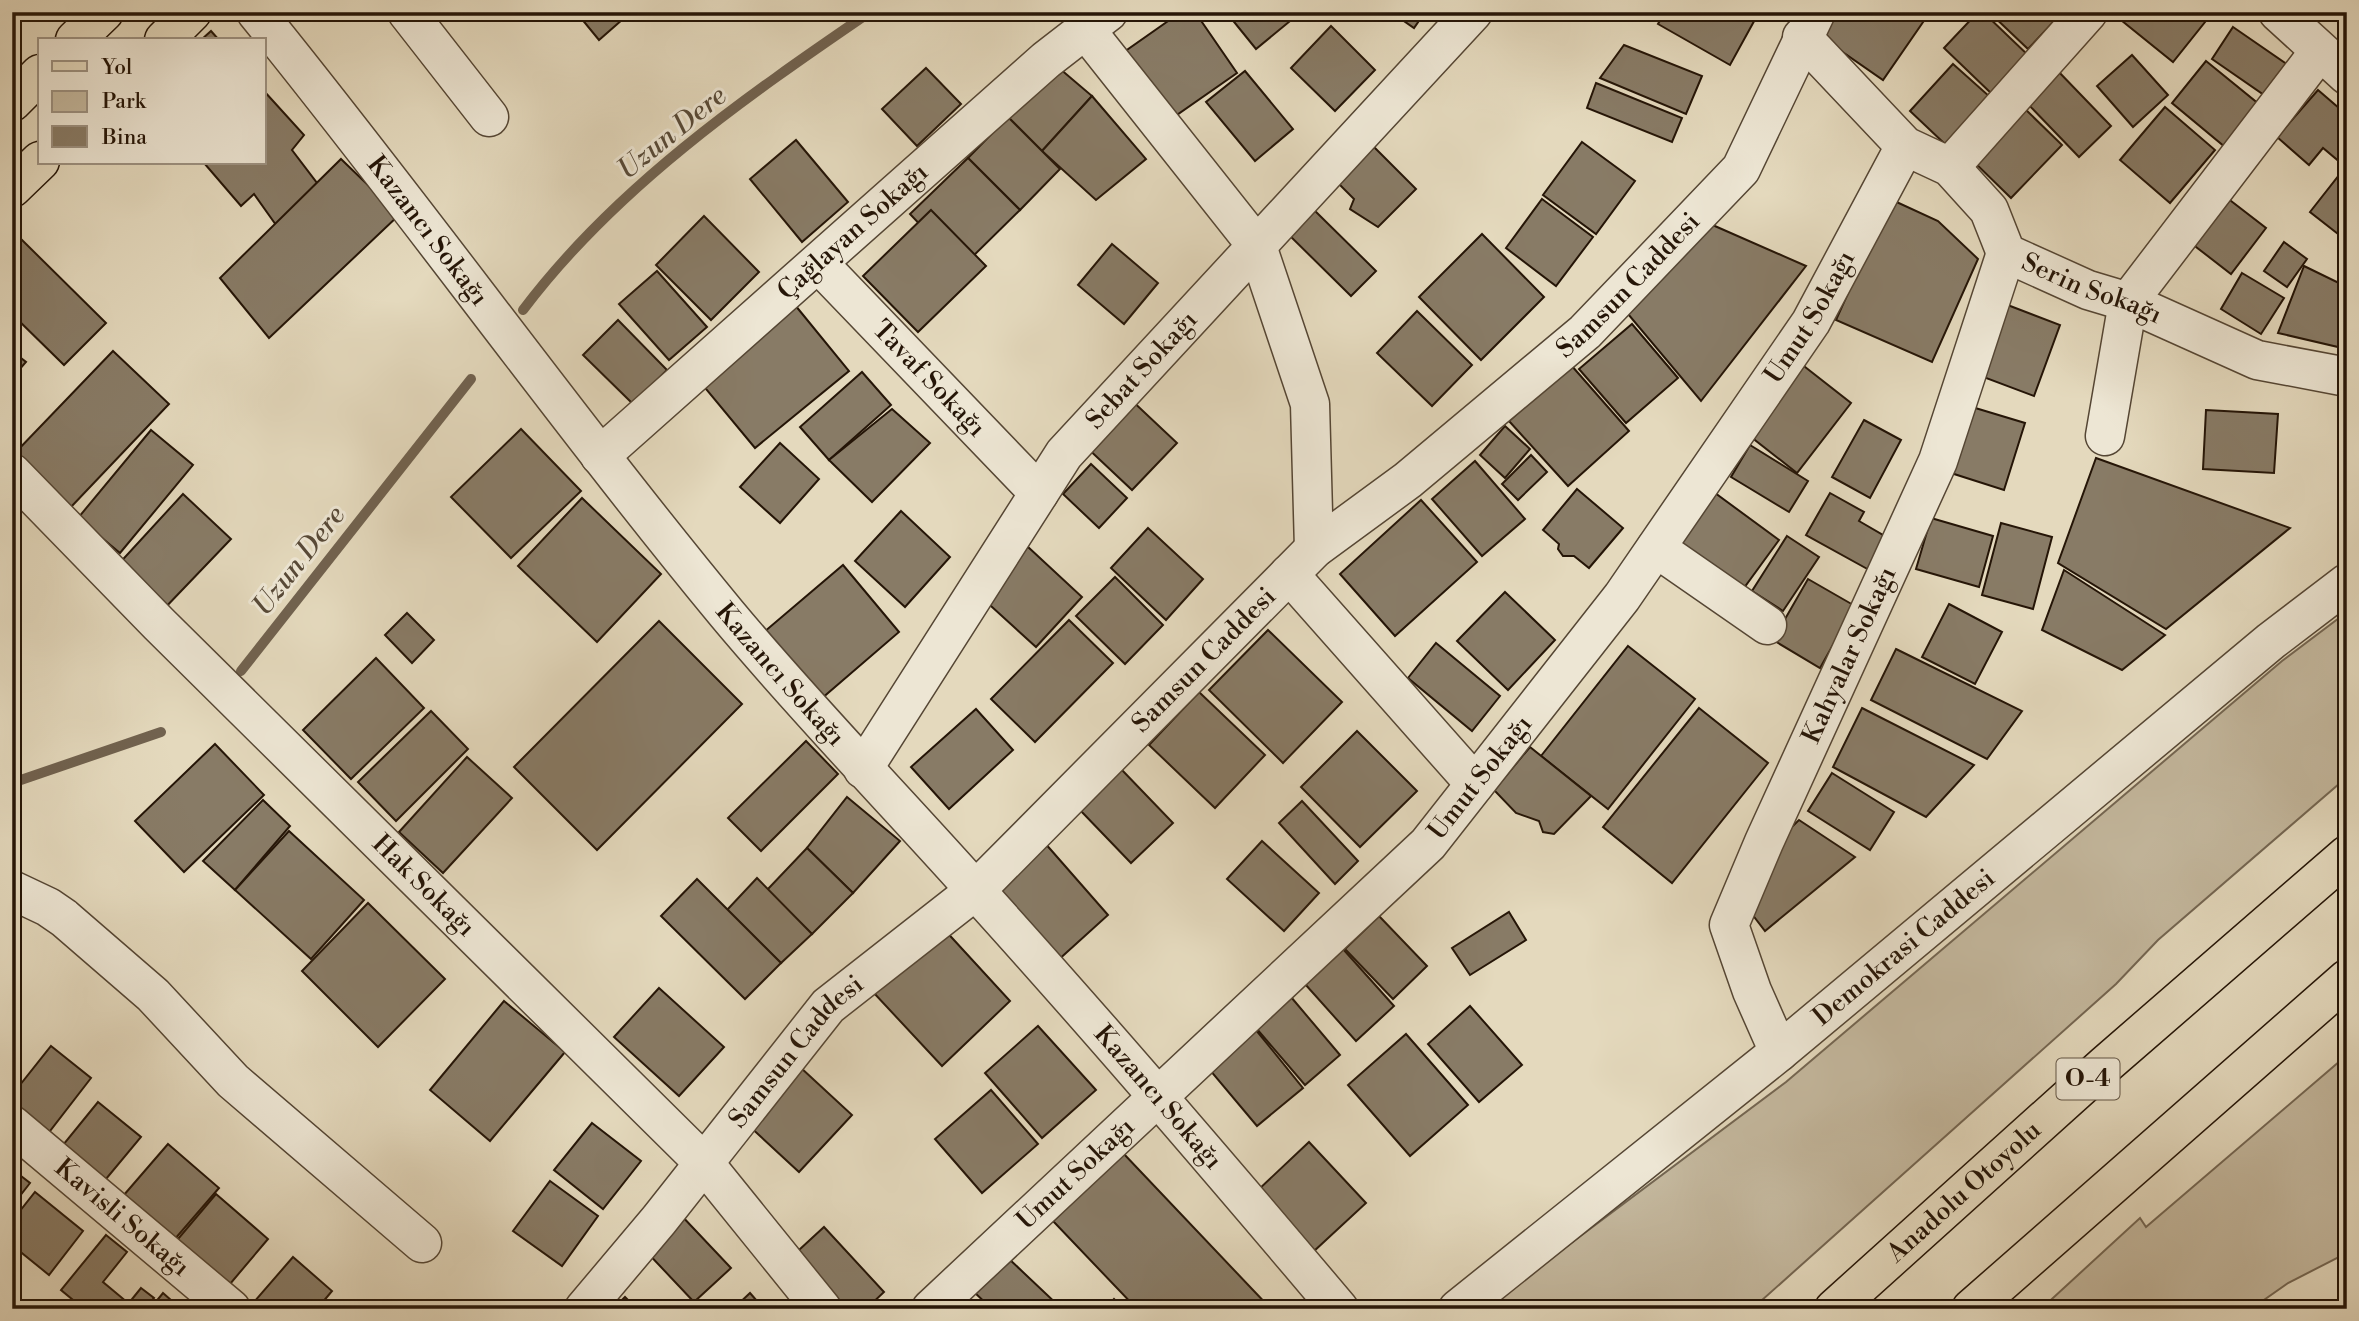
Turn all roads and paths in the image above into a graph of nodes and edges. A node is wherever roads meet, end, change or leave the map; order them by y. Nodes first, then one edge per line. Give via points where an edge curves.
1 (104, 12) edge
2 (192, 12) edge
3 (256, 12) edge
4 (407, 12) edge
5 (1473, 12) edge
6 (2088, 12) edge
7 (2278, 12) edge
8 (1096, 21) edge
9 (1809, 25) edge
10 (77, 38) edge
11 (166, 38) edge
12 (2333, 64) edge
13 (38, 76) edge
14 (12, 102) edge
15 (489, 117) dead end
16 (1905, 146) junction
17 (38, 163) edge
18 (1950, 167) junction
19 (12, 188) edge
20 (1257, 246) junction
21 (2006, 253) junction
22 (818, 264) junction
23 (2128, 302) junction
24 (2347, 377) edge
25 (2105, 436) dead end
26 (600, 456) junction
27 (12, 473) edge
28 (1039, 493) junction
29 (1656, 548) junction
30 (1302, 562) junction
31 (2347, 583) edge
32 (1767, 625) dead end
33 (863, 769) junction
34 (1475, 784) junction
35 (2347, 855) edge
36 (12, 890) edge
37 (976, 890) junction
38 (2347, 979) edge
39 (1779, 1052) junction
40 (1157, 1093) junction
41 (12, 1125) edge
42 (704, 1163) junction
43 (422, 1243) dead end
44 (231, 1309) edge
45 (584, 1309) edge
46 (822, 1309) edge
47 (931, 1309) edge
48 (1339, 1309) edge
49 (1458, 1309) edge
50 (1834, 1309) edge
51 (1971, 1309) edge

1 - 10 main road
2 - 11 main road
3 - 26 street, Kazancı Sokağı via 372,155
4 - 15 street
5 - 20 street, Sebat Sokağı
6 - 18 street
7 - 12 street
8 - 20 street
8 - 22 street, Çağlayan Sokağı via 1046,60
9 - 16 street, Serin Sokağı
9 - 30 street, Samsun Caddesi via 1741,169 1585,332
12 - 23 street
13 - 14 main road
16 - 18 street, Serin Sokağı
16 - 29 street, Umut Sokağı via 1811,322
17 - 19 main road
18 - 21 street, Serin Sokağı via 1989,210
20 - 28 street, Sebat Sokağı via 1064,454
20 - 30 street via 1310,404
21 - 23 street, Serin Sokağı via 2088,290
21 - 39 street, Kahyalar Sokağı via 1938,461 1729,925
22 - 26 street, Çağlayan Sokağı
22 - 28 street, Tavaf Sokağı
23 - 24 street, Serin Sokağı via 2257,360
23 - 25 street
26 - 33 street, Kazancı Sokağı via 728,616
27 - 42 street, Hak Sokağı via 159,625
28 - 33 street, Sebat Sokağı
29 - 32 street
29 - 34 street, Umut Sokağı
30 - 34 street
30 - 37 street, Samsun Caddesi
31 - 39 street, Demokrasi Caddesi via 2271,641
33 - 37 street, Kazancı Sokağı
34 - 40 street, Umut Sokağı via 1428,844
35 - 50 main road, Anadolu Otoyolu / O-4
36 - 43 street via 64,918 153,995 233,1081
37 - 40 street, Kazancı Sokağı
37 - 42 street, Samsun Caddesi via 828,1006
38 - 51 main road
39 - 49 street, Demokrasi Caddesi
40 - 47 street, Umut Sokağı
40 - 48 street, Kazancı Sokağı
41 - 44 street, Kavisli Sokağı
42 - 45 street, Samsun Caddesi
42 - 46 street, Hak Sokağı

